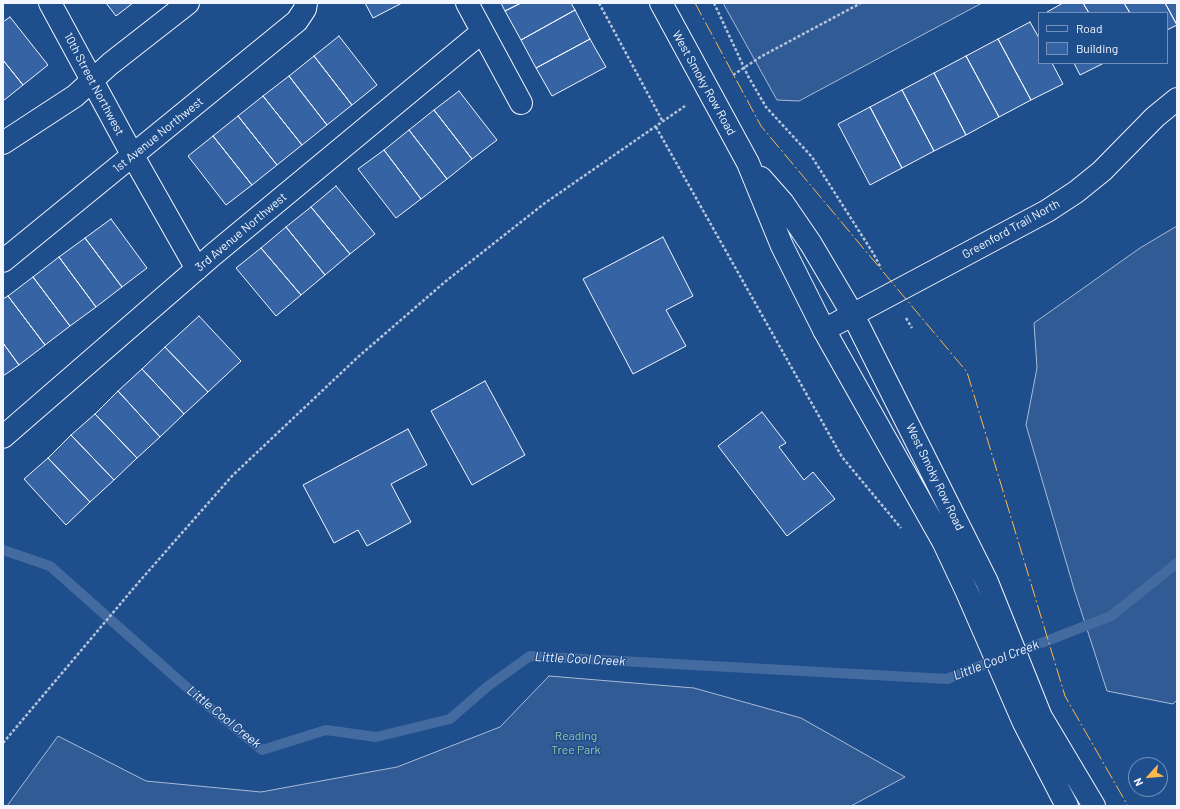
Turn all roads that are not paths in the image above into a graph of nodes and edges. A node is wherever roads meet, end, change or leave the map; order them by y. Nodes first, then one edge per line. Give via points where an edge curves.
1 (50, 3) edge
2 (188, 3) edge
3 (306, 3) edge
4 (467, 3) edge
5 (660, 3) edge
6 (482, 32) junction
7 (92, 81) junction
8 (1177, 99) edge
9 (521, 104) dead end
10 (3, 143) edge
11 (133, 156) junction
12 (748, 163) junction
13 (3, 261) edge
14 (197, 269) junction
15 (853, 315) junction
16 (824, 330) junction
17 (3, 437) edge
18 (1032, 720) junction
19 (1067, 806) edge
20 (1094, 806) edge

1 - 7 street, 10th Street Northwest
2 - 7 street
3 - 11 street, 1st Avenue Northwest via 305,9 296,21
4 - 6 street
5 - 12 street, West Smoky Row Road
6 - 9 street
6 - 14 street, 3rd Avenue Northwest
7 - 10 street via 75,96
7 - 11 street, 10th Street Northwest
8 - 15 street, Greenford Trail North via 1155,117 1102,171 1076,192 1047,211
11 - 13 street, 1st Avenue Northwest
11 - 14 street, 10th Street Northwest
12 - 15 street, West Smoky Row Road via 787,209
12 - 16 street, West Smoky Row Road via 782,246
14 - 17 street, 3rd Avenue Northwest
15 - 16 street, Greenford Trail North
15 - 18 street, West Smoky Row Road via 987,582
16 - 18 street, West Smoky Row Road via 943,541
18 - 19 street, West Smoky Row Road
18 - 20 street, West Smoky Row Road

